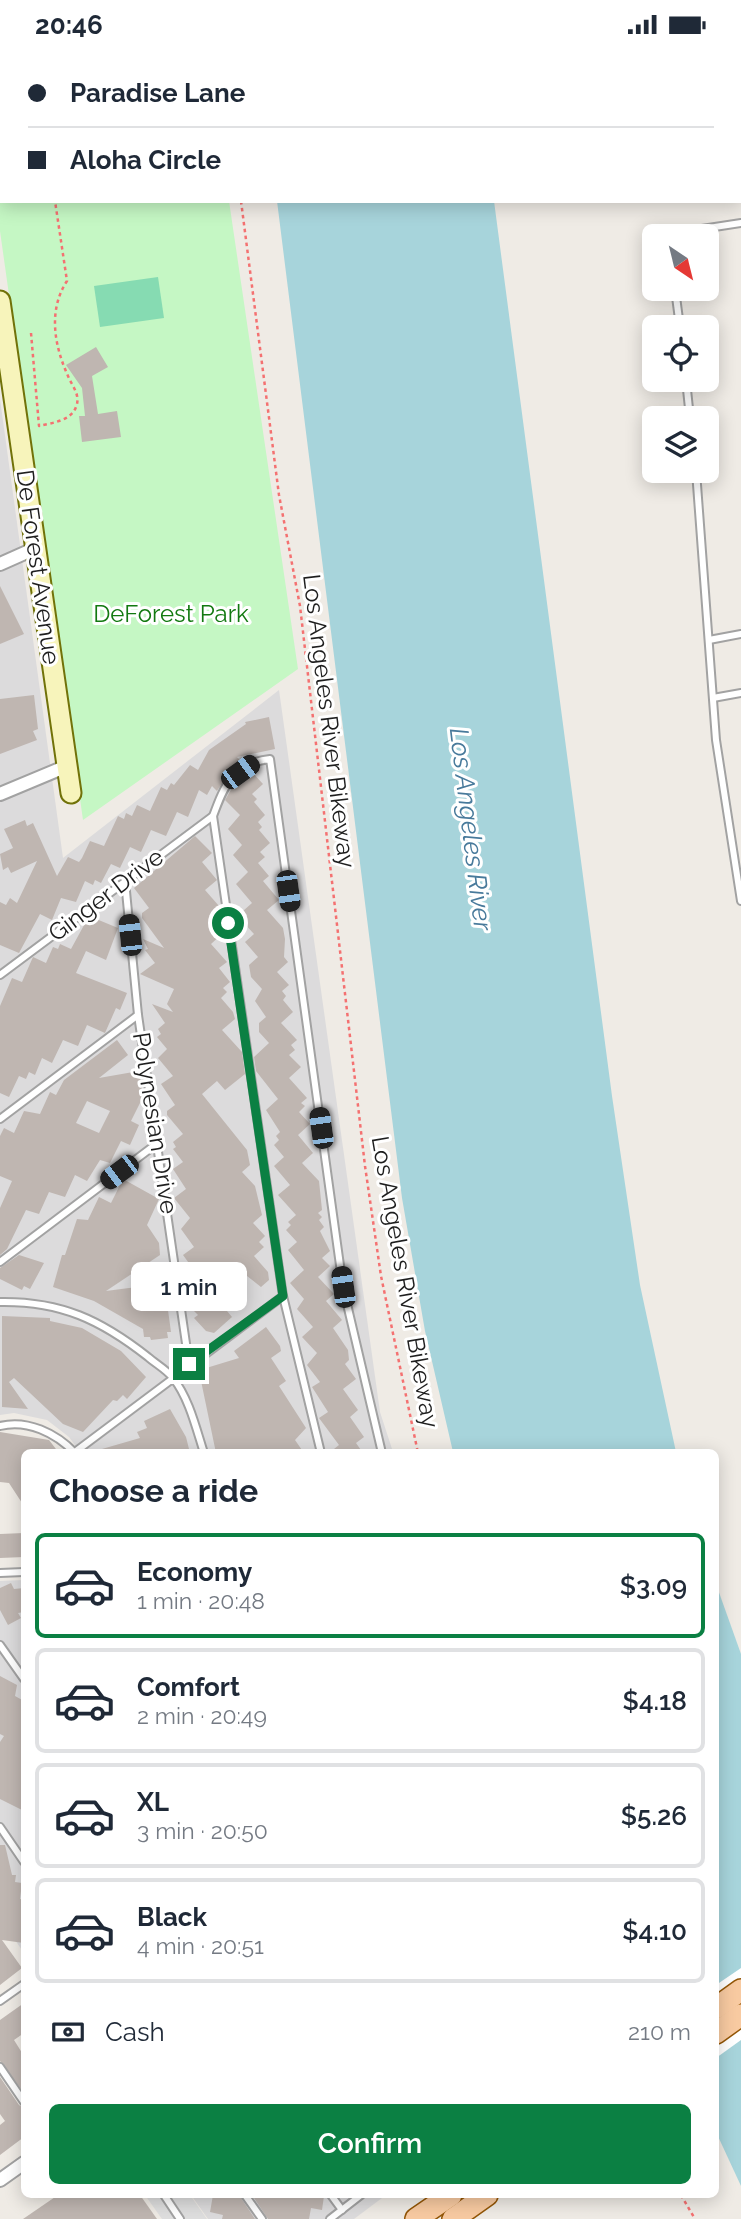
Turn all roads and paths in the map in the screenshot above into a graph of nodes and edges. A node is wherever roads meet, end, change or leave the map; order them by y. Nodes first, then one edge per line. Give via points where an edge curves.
1 (55, 203) edge
2 (241, 203) edge
3 (741, 223) edge
4 (719, 226) edge
5 (0, 300) edge
6 (2, 329) edge
7 (31, 333) dead end
8 (697, 483) edge
9 (36, 548) junction
10 (0, 564) edge
11 (741, 635) edge
12 (709, 640) junction
13 (741, 693) edge
14 (713, 698) junction
15 (66, 766) junction
16 (71, 793) dead end
17 (0, 794) edge
18 (213, 816) junction
19 (738, 868) edge
20 (125, 881) junction
21 (741, 901) edge
22 (0, 975) edge
23 (138, 1015) junction
24 (0, 1119) edge
25 (159, 1142) junction
26 (0, 1262) edge
27 (283, 1296) junction
28 (0, 1301) edge
29 (189, 1364) junction
30 (173, 1377) junction
31 (0, 1426) edge
32 (72, 1449) edge
33 (79, 1449) edge
34 (203, 1449) edge
35 (320, 1449) edge
36 (381, 1449) edge
37 (417, 1449) edge
38 (21, 1572) edge
39 (0, 1573) edge
40 (0, 1645) edge
41 (21, 1675) edge
42 (0, 1827) edge
43 (21, 1858) edge
44 (21, 1986) edge
45 (741, 1990) edge
46 (0, 2001) edge
47 (719, 2006) edge
48 (741, 2015) edge
49 (719, 2031) edge
50 (0, 2067) edge
51 (21, 2098) edge
52 (21, 2165) edge
53 (0, 2180) edge
54 (166, 2198) edge
55 (247, 2198) edge
56 (333, 2198) edge
57 (357, 2198) edge
58 (447, 2198) edge
59 (483, 2198) edge
60 (683, 2198) edge
61 (342, 2210) junction
62 (180, 2219) edge
63 (262, 2219) edge
64 (330, 2219) edge
65 (416, 2219) edge
66 (453, 2219) edge
67 (695, 2219) edge

1 - 7 path via 67,281 58,295 55,338 77,393 76,408 67,418 39,426
2 - 37 path, Los Angeles River Bikeway via 279,495 299,606 365,1166 381,1276
3 - 4 lane
5 - 6 street, De Forest Avenue
6 - 9 street, De Forest Avenue
8 - 12 lane
9 - 10 street
9 - 15 street, De Forest Avenue
11 - 12 lane
12 - 14 lane
13 - 14 lane
14 - 19 lane
15 - 16 street, De Forest Avenue
15 - 17 street
18 - 20 lane, Ginger Drive
18 - 27 lane
18 - 36 lane via 225,783 255,761 270,759 343,1287
19 - 21 lane
20 - 22 lane, Ginger Drive
20 - 23 lane, Polynesian Drive
23 - 24 lane
23 - 25 lane, Polynesian Drive
25 - 26 lane
25 - 29 lane, Polynesian Drive
27 - 29 lane
27 - 35 lane
28 - 30 lane via 36,1301 101,1324
29 - 30 lane
30 - 33 lane
30 - 34 lane
31 - 32 lane via 33,1426
38 - 39 lane
40 - 41 lane
42 - 43 lane
44 - 46 lane
45 - 47 main road
48 - 49 main road
50 - 51 lane
52 - 53 street
54 - 62 lane
55 - 63 lane
56 - 61 lane
57 - 61 lane
58 - 65 main road
59 - 66 main road
60 - 67 path
61 - 64 lane

